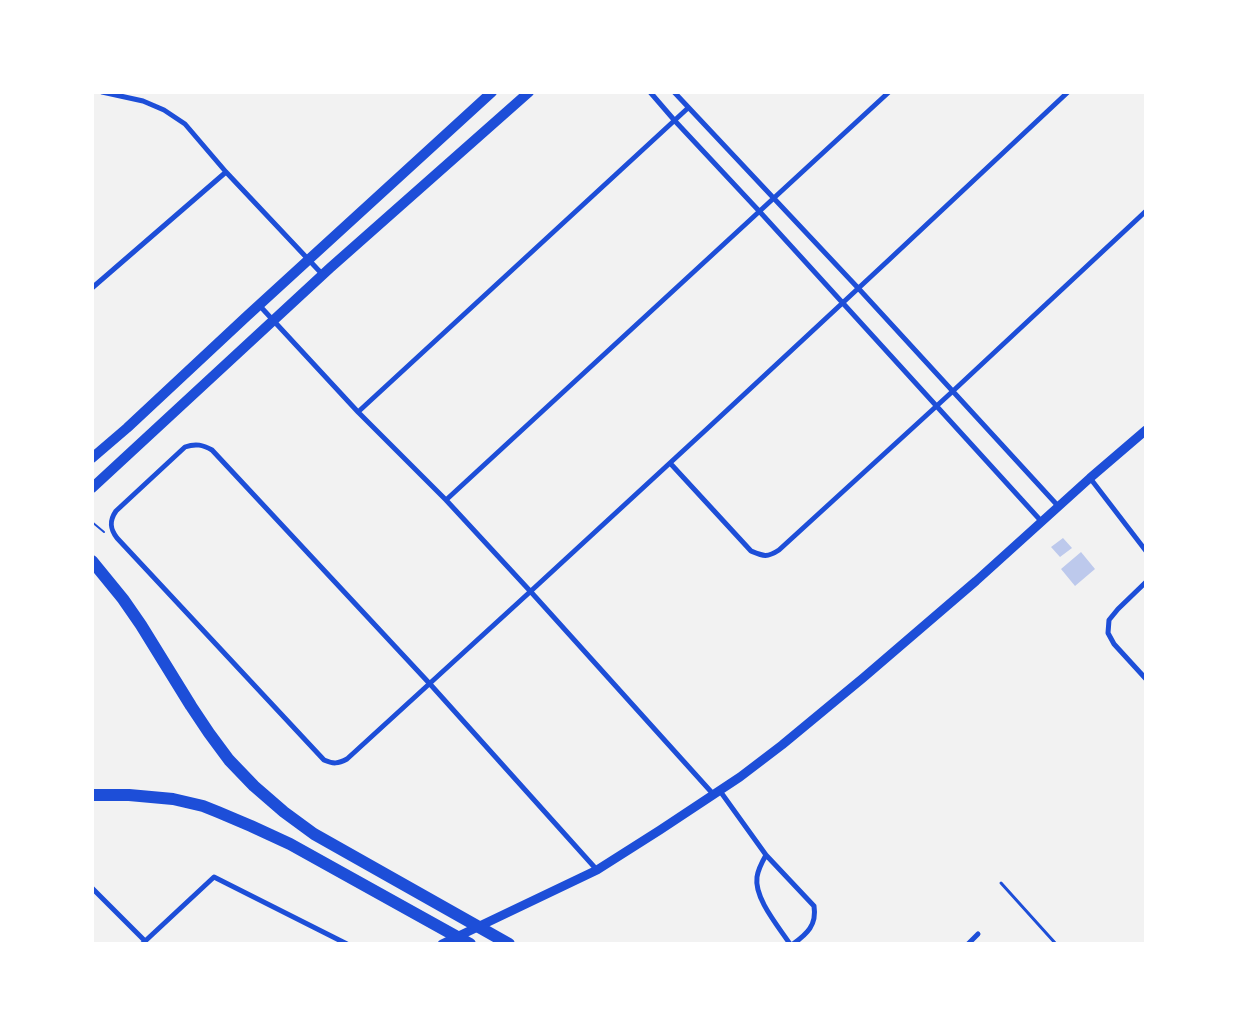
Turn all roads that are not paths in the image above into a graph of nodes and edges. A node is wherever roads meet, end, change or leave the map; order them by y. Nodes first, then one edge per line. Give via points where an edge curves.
1 (102, 92) edge
2 (492, 92) edge
3 (529, 92) edge
4 (650, 92) edge
5 (674, 92) edge
6 (889, 92) edge
7 (1068, 92) edge
8 (688, 108) junction
9 (675, 121) junction
10 (226, 172) junction
11 (774, 199) junction
12 (760, 212) junction
13 (1146, 212) edge
14 (309, 260) junction
15 (323, 275) junction
16 (92, 288) edge
17 (859, 289) junction
18 (843, 303) junction
19 (259, 306) junction
20 (274, 320) junction
21 (953, 391) junction
22 (937, 405) junction
23 (358, 412) junction
24 (1146, 430) edge
25 (94, 454) edge
26 (670, 462) junction
27 (1090, 478) junction
28 (92, 488) edge
29 (446, 500) junction
30 (1058, 507) junction
31 (1042, 522) junction
32 (1146, 551) edge
33 (92, 562) edge
34 (1146, 582) edge
35 (531, 592) junction
36 (1146, 679) edge
37 (430, 684) junction
38 (717, 793) junction
39 (92, 795) edge
40 (766, 855) junction
41 (597, 870) junction
42 (1001, 883) dead end
43 (92, 888) edge
44 (978, 934) dead end
45 (144, 942) edge
46 (347, 944) edge
47 (442, 944) edge
48 (470, 944) edge
49 (509, 944) edge
50 (792, 944) edge
51 (968, 944) edge
52 (1056, 944) edge

1 - 10 street via 143,101 164,110 185,124
2 - 14 main road
3 - 15 main road
4 - 9 street
5 - 8 street
6 - 11 street
7 - 17 street
8 - 9 street
8 - 11 street
9 - 12 street
9 - 23 street
10 - 14 street
10 - 16 street
11 - 12 street
11 - 17 street
12 - 18 street
12 - 29 street
13 - 21 street
14 - 15 street
14 - 19 main road
15 - 20 main road
17 - 18 street
17 - 21 street
18 - 22 street
18 - 26 street
19 - 20 street
19 - 25 main road via 127,428
20 - 23 street
20 - 28 main road
21 - 22 street
21 - 30 street
22 - 26 street via 771,555 751,551
22 - 31 street
23 - 29 street
24 - 27 street
26 - 35 street
27 - 30 street
27 - 32 street
29 - 35 street
30 - 31 street
31 - 38 street via 863,678 782,745
33 - 49 highway via 142,625 209,733 254,786 314,834
34 - 36 street via 1109,620 1108,633
35 - 37 street
35 - 38 street
37 - 37 street via 212,450 197,444 186,446 116,511 111,521 117,538 324,760 332,764 347,759
37 - 41 street
38 - 40 street
38 - 41 street
39 - 48 highway via 173,799 203,806 290,844
40 - 50 street via 757,875 756,887
40 - 50 street via 814,906 811,926 804,937
41 - 47 street
42 - 52 lane
43 - 45 street
44 - 51 street
45 - 46 street via 214,877

